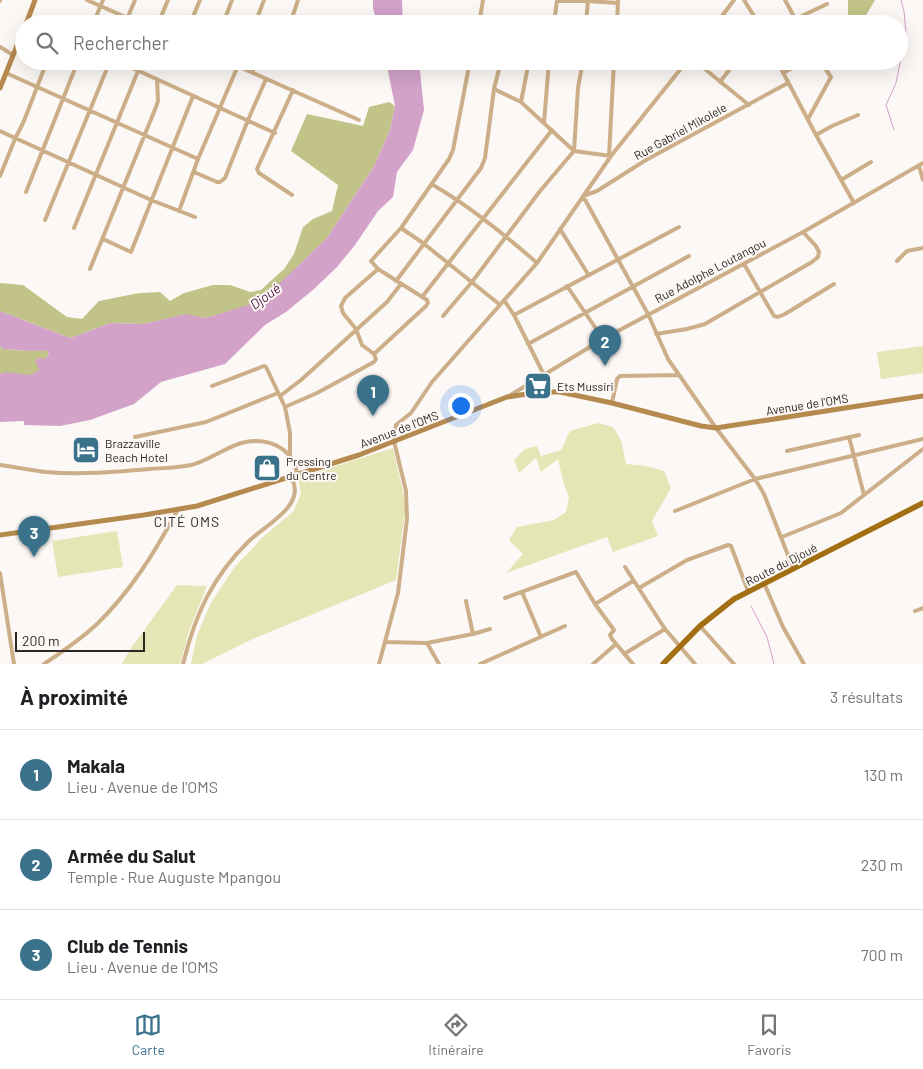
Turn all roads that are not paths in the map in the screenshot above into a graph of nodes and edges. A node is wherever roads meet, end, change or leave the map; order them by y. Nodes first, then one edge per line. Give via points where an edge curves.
1 (35, 0) edge
2 (87, 0) edge
3 (103, 0) edge
4 (135, 0) edge
5 (168, 0) edge
6 (200, 0) edge
7 (232, 0) edge
8 (264, 0) edge
9 (298, 0) edge
10 (483, 0) edge
11 (588, 0) edge
12 (734, 0) edge
13 (744, 0) edge
14 (785, 0) edge
15 (557, 1) edge
16 (618, 1) edge
17 (828, 4) dead end
18 (100, 6) junction
19 (29, 15) edge
20 (96, 15) edge
21 (120, 15) edge
22 (128, 15) edge
23 (162, 15) edge
24 (194, 15) edge
25 (226, 15) edge
26 (258, 15) edge
27 (293, 15) edge
28 (480, 15) edge
29 (555, 15) edge
30 (587, 15) edge
31 (617, 15) edge
32 (723, 15) edge
33 (753, 15) edge
34 (793, 15) edge
35 (809, 15) edge
36 (0, 47) edge
37 (15, 50) edge
38 (13, 55) junction
39 (43, 70) edge
40 (75, 70) edge
41 (106, 70) edge
42 (236, 70) edge
43 (247, 70) edge
44 (468, 70) edge
45 (499, 70) edge
46 (527, 70) edge
47 (548, 70) edge
48 (581, 70) edge
49 (614, 70) edge
50 (680, 70) edge
51 (706, 70) edge
52 (729, 70) edge
53 (782, 70) edge
54 (789, 70) edge
55 (826, 70) edge
56 (138, 71) joint
57 (252, 72) joint
58 (6, 73) junction
59 (783, 73) junction
60 (157, 79) junction
61 (266, 79) junction
62 (720, 82) junction
63 (788, 83) junction
64 (36, 87) junction
65 (0, 88) edge
66 (494, 89) junction
67 (293, 90) junction
68 (193, 96) junction
69 (63, 100) junction
70 (521, 102) junction
71 (749, 105) junction
72 (220, 107) junction
73 (90, 112) junction
74 (858, 115) dead end
75 (248, 120) junction
76 (359, 120) dead end
77 (808, 120) junction
78 (544, 122) junction
79 (116, 123) junction
80 (552, 130) junction
81 (0, 131) edge
82 (275, 132) junction
83 (145, 134) junction
84 (816, 136) junction
85 (15, 139) junction
86 (172, 147) junction
87 (41, 151) junction
88 (574, 151) junction
89 (610, 156) junction
90 (198, 159) junction
91 (69, 162) junction
92 (872, 162) dead end
93 (921, 165) edge
94 (194, 172) junction
95 (96, 174) junction
96 (0, 176) edge
97 (841, 180) junction
98 (923, 180) edge
99 (432, 185) junction
100 (123, 187) junction
101 (26, 192) dead end
102 (292, 195) dead end
103 (583, 196) junction
104 (151, 200) junction
105 (457, 200) junction
106 (854, 203) junction
107 (179, 211) junction
108 (195, 217) dead end
109 (484, 219) junction
110 (45, 220) dead end
111 (679, 227) dead end
112 (74, 228) dead end
113 (401, 228) junction
114 (560, 229) junction
115 (803, 232) junction
116 (506, 236) junction
117 (103, 239) junction
118 (423, 243) junction
119 (923, 248) edge
120 (689, 256) dead end
121 (617, 258) junction
122 (897, 260) dead end
123 (537, 263) junction
124 (449, 264) junction
125 (744, 264) junction
126 (90, 269) dead end
127 (378, 269) junction
128 (588, 274) junction
129 (399, 282) junction
130 (472, 282) junction
131 (834, 284) dead end
132 (567, 286) junction
133 (632, 286) junction
134 (760, 292) junction
135 (422, 297) junction
136 (504, 300) junction
137 (499, 304) junction
138 (585, 313) junction
139 (648, 314) junction
140 (514, 315) junction
141 (443, 316) dead end
142 (356, 330) junction
143 (656, 334) junction
144 (603, 339) junction
145 (528, 344) junction
146 (374, 354) junction
147 (544, 375) junction
148 (679, 375) junction
149 (212, 386) dead end
150 (279, 394) junction
151 (923, 396) edge
152 (507, 397) junction
153 (612, 403) junction
154 (285, 407) junction
155 (716, 428) junction
156 (859, 435) dead end
157 (135, 437) dead end
158 (849, 437) junction
159 (923, 438) edge
160 (394, 441) junction
161 (923, 449) edge
162 (787, 451) dead end
163 (290, 454) junction
164 (853, 454) junction
165 (0, 465) edge
166 (297, 476) junction
167 (286, 479) junction
168 (755, 479) junction
169 (864, 495) junction
170 (923, 504) edge
171 (177, 510) junction
172 (675, 511) dead end
173 (0, 535) edge
174 (782, 537) junction
175 (625, 568) dead end
176 (794, 568) junction
177 (0, 572) edge
178 (633, 581) junction
179 (764, 583) junction
180 (639, 588) junction
181 (748, 591) junction
182 (522, 592) junction
183 (505, 598) dead end
184 (466, 601) dead end
185 (595, 604) junction
186 (923, 608) edge
187 (915, 611) dead end
188 (565, 626) dead end
189 (700, 626) junction
190 (490, 629) dead end
191 (665, 629) junction
192 (473, 634) junction
193 (541, 637) junction
194 (385, 642) junction
195 (427, 643) junction
196 (616, 644) junction
197 (680, 647) junction
198 (624, 654) junction
199 (14, 664) edge
200 (44, 664) edge
201 (183, 664) edge
202 (379, 664) edge
203 (439, 664) edge
204 (480, 664) edge
205 (592, 664) edge
206 (633, 664) edge
207 (663, 664) edge
208 (695, 664) edge
209 (734, 664) edge
210 (804, 664) edge

1 - 19 street
2 - 18 street
3 - 18 street
4 - 22 street
5 - 23 street
6 - 24 street
7 - 25 street
8 - 26 street
9 - 27 street
10 - 28 street
11 - 15 street
11 - 16 street
11 - 30 street
12 - 32 street
13 - 33 street
14 - 34 street
15 - 29 street
16 - 31 street
17 - 35 street
18 - 20 street
18 - 21 street
36 - 38 street
37 - 38 street
38 - 58 street
39 - 64 street
40 - 69 street
41 - 73 street
42 - 72 street
43 - 57 street
44 - 99 street via 453,150
45 - 66 street
46 - 70 street
47 - 78 street
48 - 88 street
49 - 89 street
50 - 89 street
51 - 62 street
52 - 62 street
53 - 59 street
54 - 59 street
55 - 77 street via 831,77
56 - 60 street
56 - 79 street
57 - 61 street
58 - 64 street
58 - 65 street
59 - 63 street
60 - 68 street
60 - 83 street via 158,100
61 - 67 street
61 - 75 street
62 - 71 street
63 - 71 street, Rue Gabriel Mikolele
63 - 77 street
64 - 69 street
64 - 85 street
66 - 70 street
66 - 105 street via 485,158
67 - 76 street
67 - 82 street
68 - 72 street
68 - 86 street
69 - 73 street
69 - 87 street
70 - 78 street
71 - 103 street, Rue Gabriel Mikolele
72 - 75 street
72 - 90 street
73 - 79 street
73 - 91 street
74 - 84 street
75 - 82 street
75 - 94 street via 225,178 217,182
77 - 84 street
78 - 80 street
79 - 83 street
79 - 95 street
80 - 88 street
80 - 109 street
81 - 85 street
82 - 102 street via 257,171
83 - 86 street
83 - 100 street
84 - 97 street
85 - 87 street
85 - 96 street
86 - 90 street
86 - 104 street
87 - 91 street
87 - 101 street
88 - 89 street
88 - 116 street
89 - 103 street
90 - 94 street
91 - 95 street
91 - 110 street
92 - 97 street
93 - 98 street
93 - 106 street, Rue Adolphe Loutangou
94 - 107 street
95 - 100 street
95 - 112 street
97 - 106 street
99 - 105 street
99 - 113 street
100 - 104 street
100 - 117 street
103 - 114 street
103 - 121 street
104 - 107 street
104 - 117 street via 131,252
105 - 109 street
105 - 118 street
106 - 115 street, Rue Adolphe Loutangou
107 - 108 street
109 - 116 street
109 - 124 street
111 - 121 street
113 - 118 street
113 - 127 street via 371,261
114 - 123 street
114 - 128 street
115 - 125 street, Rue Adolphe Loutangou
115 - 134 street via 816,246 818,257
116 - 123 street
116 - 130 street
117 - 126 street
118 - 124 street
118 - 129 street
119 - 122 street via 907,251
120 - 133 street
121 - 128 street
121 - 133 street
123 - 136 street
124 - 130 street
124 - 135 street
125 - 134 street
125 - 139 street, Rue Adolphe Loutangou
127 - 129 street
127 - 142 street via 342,302 341,310
128 - 132 street
129 - 135 street
129 - 142 street via 386,302
130 - 137 street
130 - 141 street
131 - 134 street via 778,317 774,316
132 - 138 street
132 - 140 street
133 - 138 street
133 - 139 street
134 - 143 street via 696,327
135 - 146 street via 427,302 426,306
136 - 137 street
136 - 140 street
137 - 160 street via 432,382 411,414 396,425
138 - 144 street
138 - 145 street
139 - 143 street
139 - 144 street, Rue Adolphe Loutangou
140 - 145 street
142 - 146 street via 362,345
142 - 150 street via 301,380
143 - 148 street
144 - 147 street, Rue Adolphe Loutangou
145 - 147 street
146 - 154 street via 374,362
147 - 152 street, Rue Adolphe Loutangou
148 - 153 street via 620,376
148 - 155 street
149 - 150 street via 264,366
150 - 154 street
150 - 157 street via 206,422
151 - 155 street, Avenue de l'OMS
152 - 153 street, Avenue de l'OMS via 560,392
152 - 160 street, Avenue de l'OMS
153 - 155 street, Avenue de l'OMS
154 - 163 street
155 - 168 street
156 - 158 street
158 - 162 street
158 - 164 street
159 - 164 street
160 - 166 street, Avenue de l'OMS
160 - 194 street via 408,506 398,593
161 - 169 street
163 - 165 street via 254,441 175,468 70,473
163 - 166 street
164 - 168 street
164 - 169 street
166 - 167 street, Avenue de l'OMS
167 - 171 street, Avenue de l'OMS
167 - 201 street via 293,481 296,488 294,500 240,549 218,576 199,610
168 - 172 street
168 - 174 street
169 - 174 street via 841,512
170 - 176 main road, Route du Djoué
171 - 173 street, Avenue de l'OMS
171 - 200 street via 146,566 116,604 96,625
174 - 176 street
175 - 178 street
176 - 179 main road, Route du Djoué
177 - 199 street
178 - 180 street
178 - 185 street
179 - 181 main road, Route du Djoué
179 - 210 street via 782,627
180 - 181 street via 687,560 728,545
180 - 191 street
181 - 189 main road, Route du Djoué
182 - 183 street
182 - 185 street via 576,572
182 - 193 street
184 - 192 street
185 - 196 street via 614,630 610,635
186 - 187 street
188 - 193 street
189 - 197 main road, Route du Djoué
189 - 209 street
190 - 192 street
191 - 197 street
191 - 198 street
192 - 195 street
193 - 204 street
194 - 195 street
194 - 202 street
195 - 203 street
196 - 198 street
196 - 205 street
197 - 207 main road, Route du Djoué
197 - 208 street
198 - 206 street

